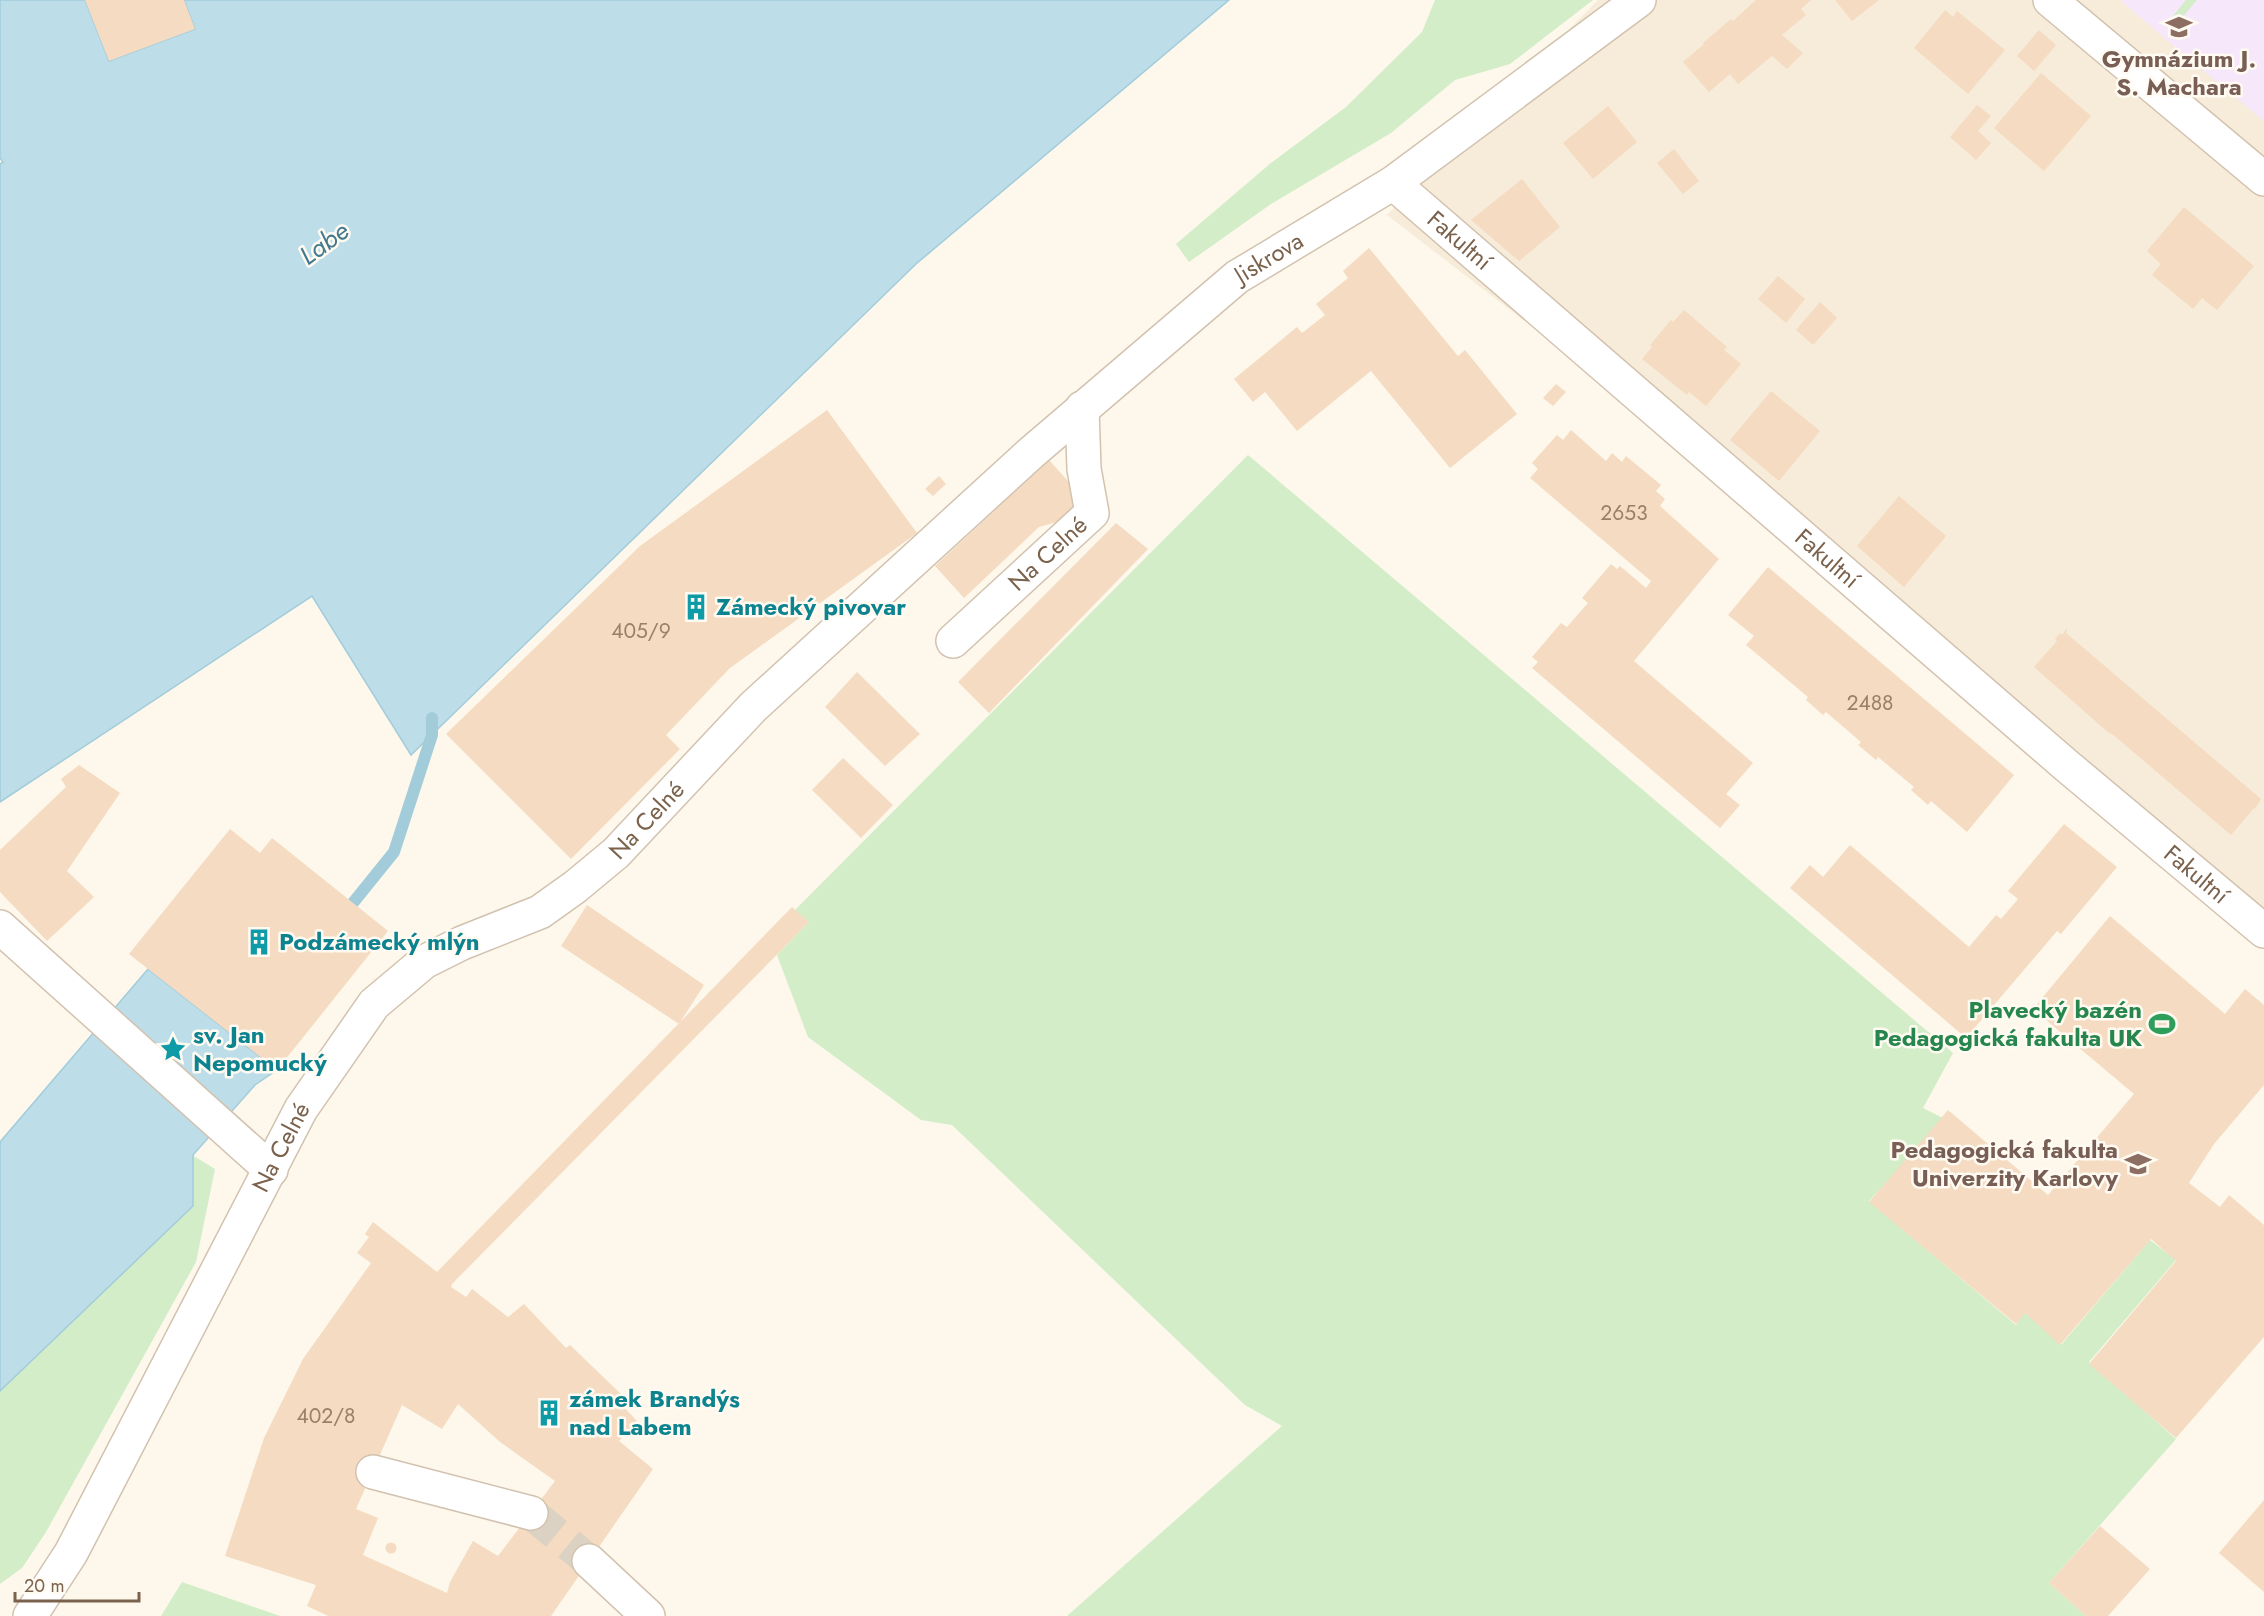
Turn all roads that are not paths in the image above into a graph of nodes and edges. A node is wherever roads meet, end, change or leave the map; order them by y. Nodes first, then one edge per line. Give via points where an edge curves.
1 (1639, 0) edge
2 (2050, 0) edge
3 (2264, 180) edge
4 (1393, 183) junction
5 (1082, 408) junction
6 (925, 549) joint
7 (953, 641) dead end
8 (0, 927) edge
9 (2264, 931) edge
10 (271, 1170) junction
11 (373, 1472) dead end
12 (531, 1513) tunnel mouth
13 (589, 1561) tunnel mouth
14 (30, 1616) edge
15 (648, 1616) edge

1 - 4 street, Jiskrova
2 - 3 street
4 - 5 street, Jiskrova via 1237,277
4 - 9 street, Fakultní via 2058,759
5 - 6 street, Jiskrova
5 - 7 street, Na Celné via 1084,469 1092,513
6 - 10 street, Na Celné via 753,707 616,853 540,912 424,962 374,1004 300,1109
8 - 10 street
10 - 14 street, Na Celné via 71,1552
11 - 12 street
13 - 15 street

